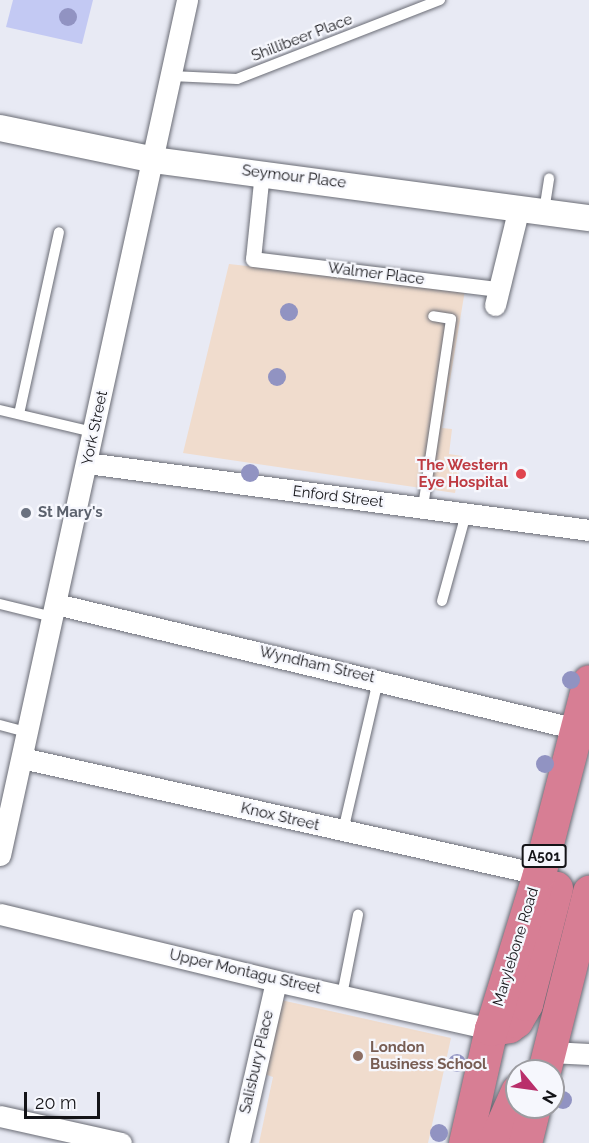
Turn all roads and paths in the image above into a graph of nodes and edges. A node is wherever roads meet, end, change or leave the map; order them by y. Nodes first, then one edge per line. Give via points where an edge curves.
1 (187, 0) edge
2 (440, 0) edge
3 (171, 76) junction
4 (0, 128) edge
5 (154, 160) junction
6 (262, 172) junction
7 (549, 178) dead end
8 (519, 207) junction
9 (544, 211) junction
10 (589, 218) edge
11 (60, 232) dead end
12 (497, 297) joint
13 (433, 316) dead end
14 (0, 410) edge
15 (19, 414) junction
16 (93, 432) junction
17 (87, 463) junction
18 (423, 507) junction
19 (466, 514) junction
20 (589, 530) edge
21 (442, 601) dead end
22 (0, 604) edge
23 (54, 610) junction
24 (378, 680) junction
25 (589, 681) edge
26 (0, 725) edge
27 (577, 729) junction
28 (27, 732) junction
29 (22, 758) junction
30 (589, 782) edge
31 (343, 831) junction
32 (0, 855) edge
33 (539, 874) junction
34 (589, 892) edge
35 (0, 914) edge
36 (358, 915) dead end
37 (276, 981) junction
38 (342, 995) junction
39 (491, 1029) junction
40 (589, 1054) edge
41 (545, 1059) edge
42 (565, 1060) edge
43 (505, 1114) edge
44 (0, 1116) edge
45 (531, 1119) edge
46 (121, 1143) edge
47 (239, 1143) edge
48 (465, 1143) edge
49 (494, 1143) edge
50 (525, 1143) edge

1 - 3 street, York Street
2 - 3 lane, Shillibeer Place via 237,79
3 - 5 street, York Street
4 - 5 street, Seymour Place
5 - 6 street, Seymour Place
5 - 16 street, York Street
6 - 8 street, Seymour Place
6 - 12 street, Walmer Place via 253,259
7 - 9 lane
8 - 9 street, Seymour Place
8 - 12 street
9 - 10 street, Seymour Place
11 - 15 lane
13 - 18 lane via 451,319
14 - 15 lane
15 - 16 lane
16 - 17 street, York Street
17 - 18 street, Enford Street
17 - 23 street, York Street
18 - 19 street, Enford Street
19 - 20 street, Enford Street
19 - 21 lane
22 - 23 lane
23 - 24 street, Wyndham Street
23 - 28 street, York Street
24 - 27 street, Wyndham Street
24 - 31 lane
25 - 27 highway, Marylebone Road / A501
26 - 28 lane
27 - 33 highway, Marylebone Road / A501
28 - 29 street, York Street
29 - 31 street, Knox Street
29 - 32 street, York Street
30 - 39 highway via 578,797 526,1004 509,1026
31 - 33 street, Knox Street
33 - 39 highway, Marylebone Road / A501
34 - 41 highway
35 - 37 street, Upper Montagu Street
36 - 38 lane
37 - 38 street, Upper Montagu Street
37 - 47 street, Salisbury Place
38 - 39 street, Upper Montagu Street
39 - 48 highway, Marylebone Road / A501
40 - 42 street
43 - 49 highway
44 - 46 street
45 - 50 highway

